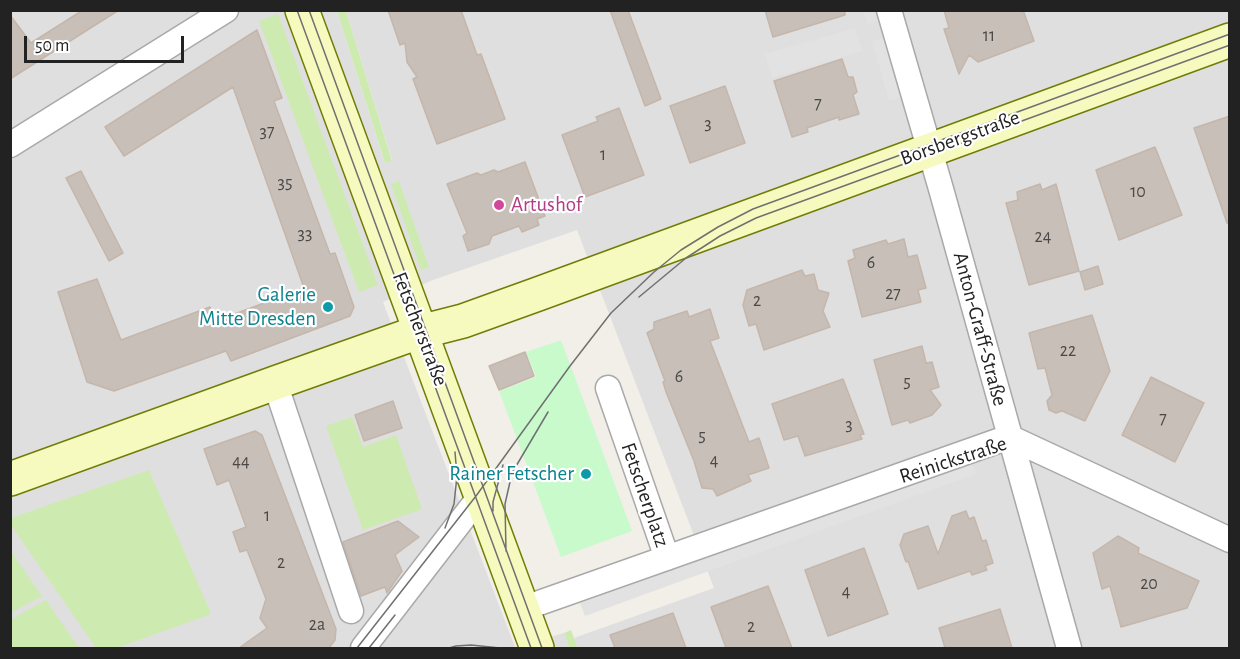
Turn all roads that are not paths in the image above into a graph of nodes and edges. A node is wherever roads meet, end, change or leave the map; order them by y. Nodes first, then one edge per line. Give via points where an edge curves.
1 (226, 10) edge
2 (302, 10) edge
3 (889, 10) edge
4 (1230, 40) edge
5 (10, 145) edge
6 (930, 149) junction
7 (421, 332) junction
8 (274, 383) junction
9 (608, 388) dead end
10 (1010, 437) junction
11 (10, 479) edge
12 (481, 495) junction
13 (1230, 540) edge
14 (667, 558) junction
15 (522, 609) junction
16 (351, 611) dead end
17 (363, 648) edge
18 (537, 648) edge
19 (1069, 648) edge

1 - 5 street
2 - 7 main road, Fetscherstraße
3 - 6 street, Anton-Graff-Straße
4 - 6 main road, Borsbergstraße
6 - 7 main road, Borsbergstraße via 464,321
6 - 10 street, Anton-Graff-Straße
7 - 8 main road, Borsbergstraße
7 - 12 main road, Fetscherstraße
8 - 11 main road, Borsbergstraße
8 - 16 street
9 - 14 street, Fetscherplatz
10 - 13 street, Reinickstraße
10 - 14 street, Reinickstraße
10 - 19 street, Anton-Graff-Straße
12 - 15 main road, Fetscherstraße
12 - 17 street
14 - 15 street, Fetscherplatz
15 - 18 main road, Fetscherstraße

